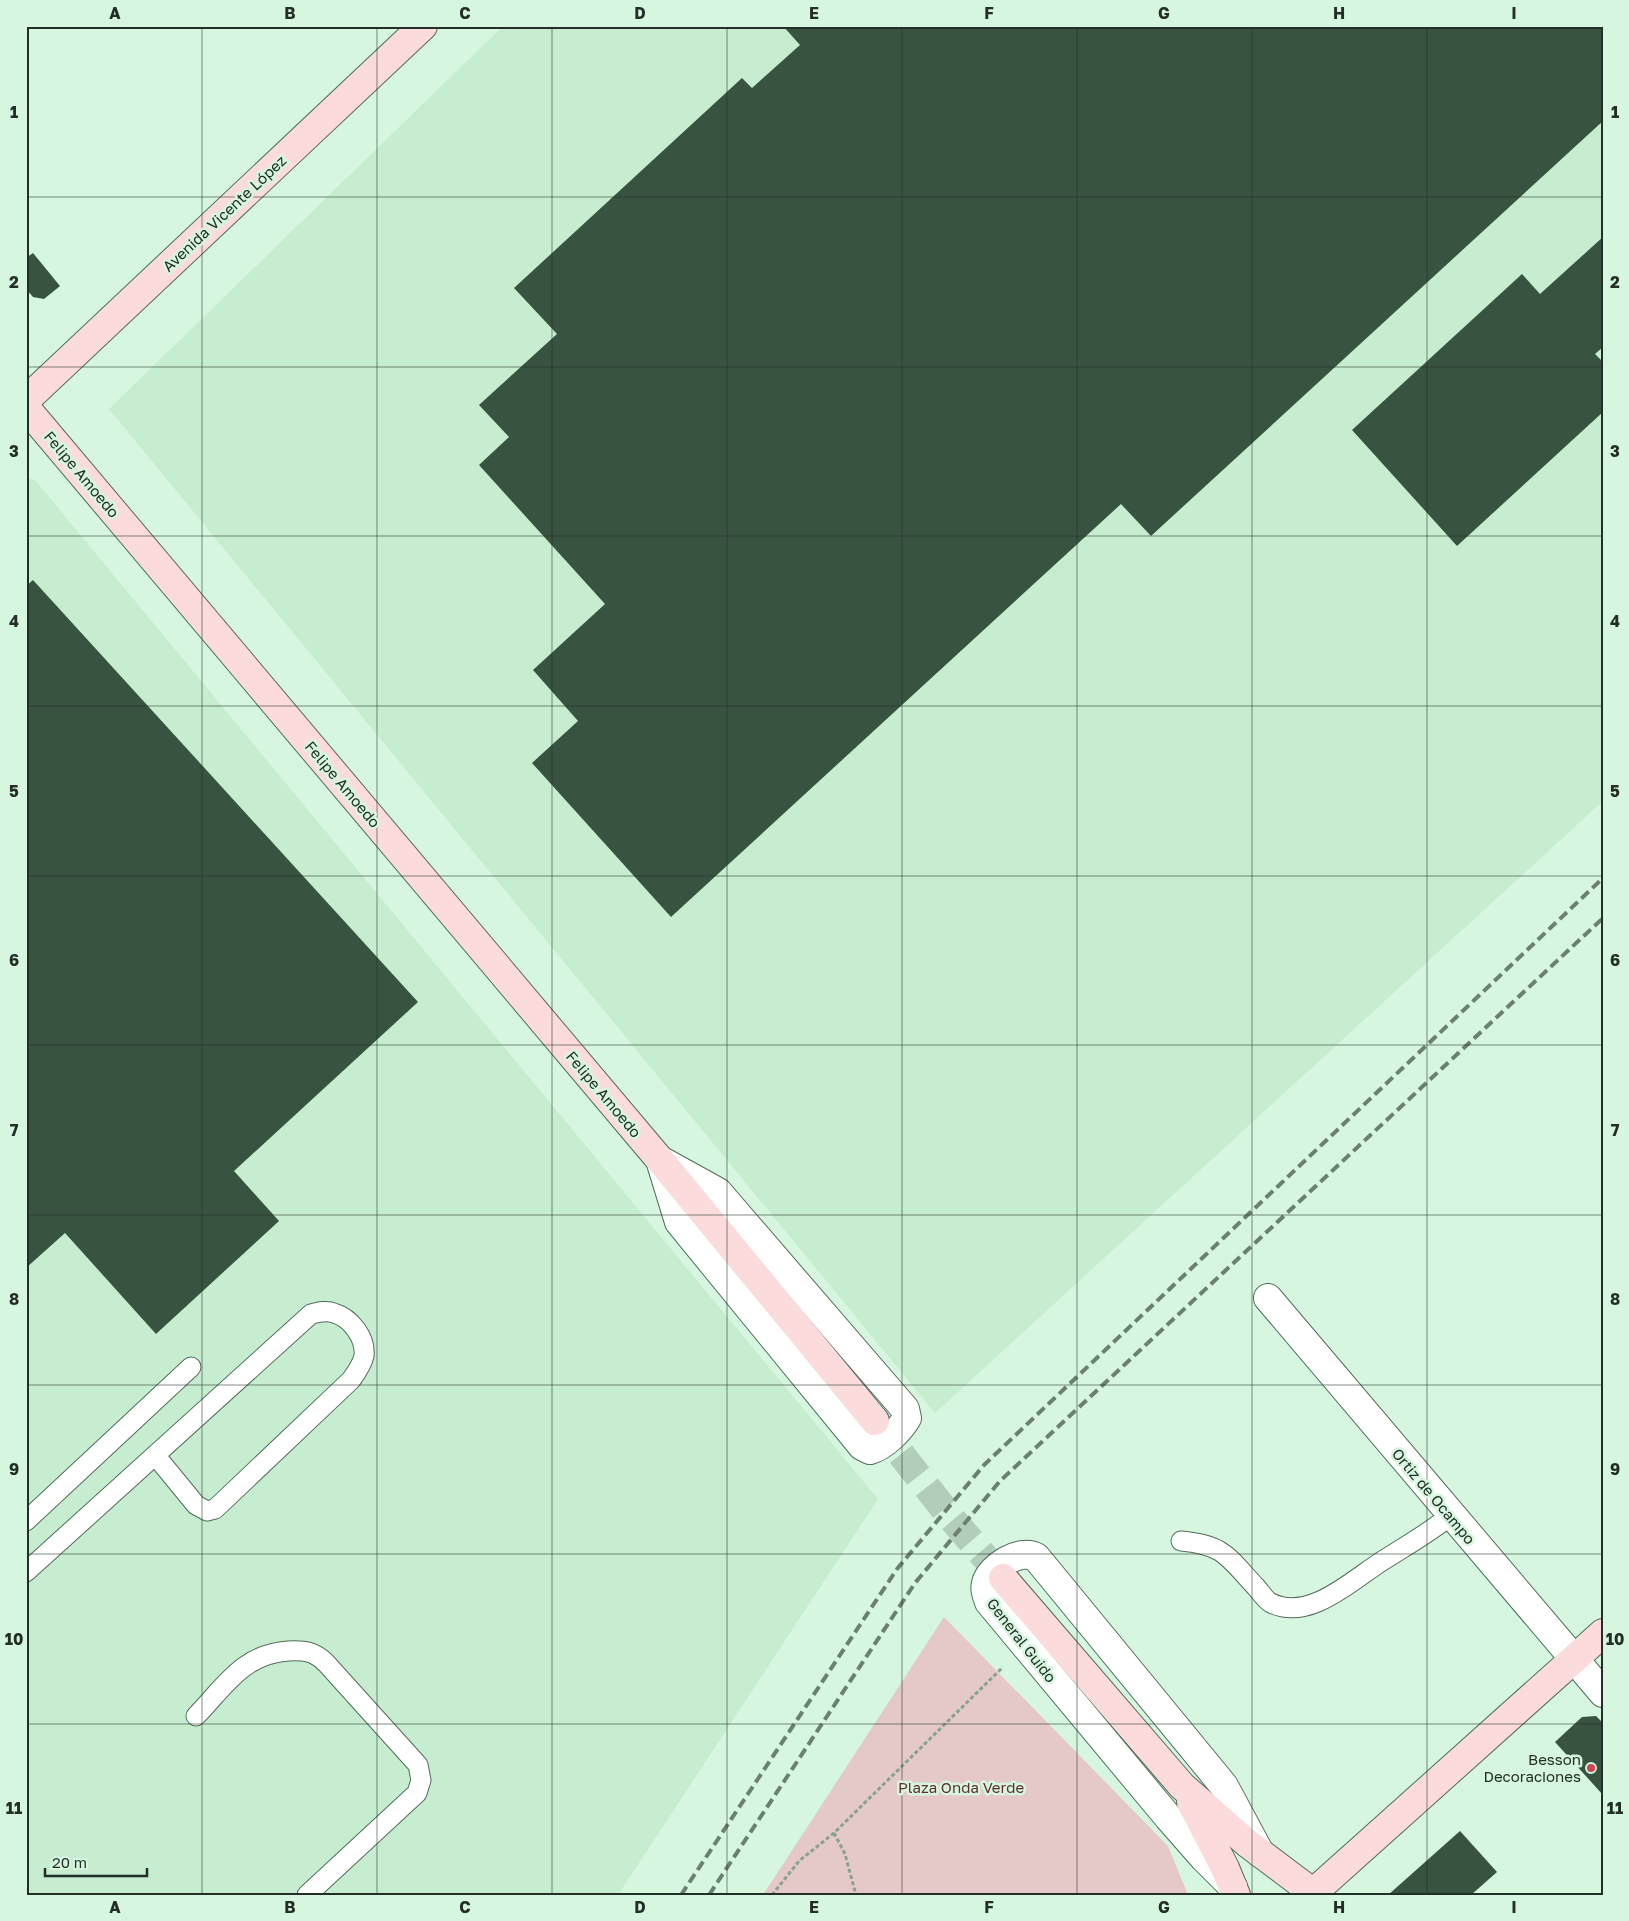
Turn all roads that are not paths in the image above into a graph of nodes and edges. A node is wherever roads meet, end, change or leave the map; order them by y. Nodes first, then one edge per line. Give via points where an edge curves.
1 (423, 26) edge
2 (26, 400) edge
3 (26, 408) edge
4 (660, 1160) junction
5 (1268, 1298) dead end
6 (190, 1367) dead end
7 (875, 1421) tunnel mouth
8 (155, 1455) junction
9 (1450, 1516) junction
10 (26, 1521) edge
11 (1180, 1541) dead end
12 (26, 1572) edge
13 (1003, 1578) tunnel mouth
14 (1603, 1633) edge
15 (1575, 1659) junction
16 (1603, 1693) edge
17 (196, 1716) dead end
18 (1182, 1786) junction
19 (1260, 1853) junction
20 (1235, 1891) edge
21 (1315, 1893) edge
22 (307, 1895) edge

1 - 2 main road, Avenida Vicente López
3 - 4 main road, Felipe Amoedo
4 - 4 street, Felipe Amoedo via 679,1222 862,1446 870,1450 877,1448 903,1424 907,1418 905,1409 718,1192
4 - 7 main road, Felipe Amoedo
5 - 9 street, Ortiz de Ocampo
6 - 10 lane
8 - 8 lane via 196,1505 207,1511 215,1509 351,1380 364,1355 362,1338 351,1323 335,1313 311,1314
8 - 12 lane
9 - 11 lane via 1339,1592 1291,1608 1270,1602 1222,1551 1204,1543
9 - 15 street, Ortiz de Ocampo
13 - 18 main road, General Guido
14 - 15 main road
15 - 16 street, Ortiz de Ocampo
15 - 21 main road
17 - 22 lane via 244,1665 256,1657 302,1650 316,1653 418,1765 421,1780 417,1793
18 - 19 main road, General Guido
18 - 20 main road, General Guido
19 - 20 street, General Guido via 1224,1786 1036,1557 1029,1553 1014,1556 988,1577 985,1585 989,1602
19 - 21 main road, General Guido

